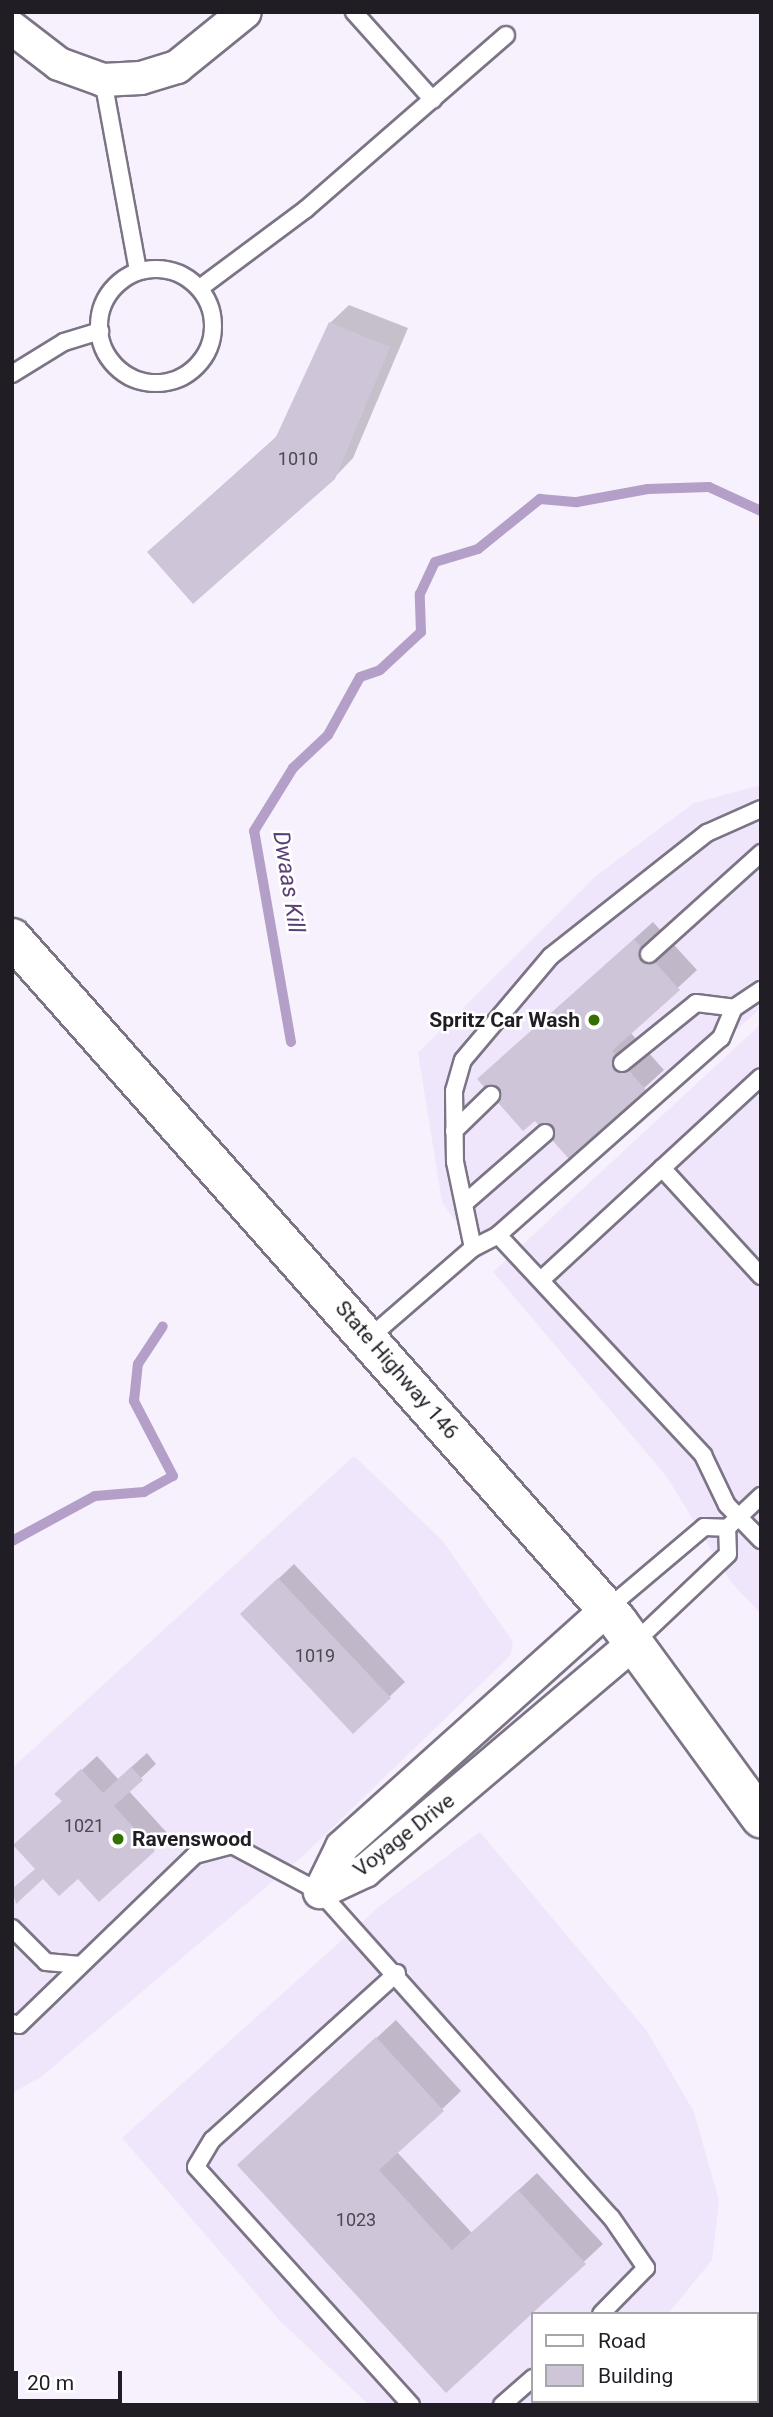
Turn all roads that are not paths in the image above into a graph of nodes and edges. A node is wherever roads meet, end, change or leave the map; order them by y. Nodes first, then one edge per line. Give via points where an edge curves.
1 (245, 12) edge
2 (354, 12) edge
3 (12, 28) edge
4 (506, 35) dead end
5 (103, 80) junction
6 (433, 100) junction
7 (138, 271) junction
8 (200, 288) junction
9 (100, 331) junction
10 (12, 374) edge
11 (761, 809) edge
12 (761, 853) edge
13 (753, 866) edge
14 (12, 938) edge
15 (649, 954) dead end
16 (761, 990) edge
17 (734, 1008) junction
18 (622, 1063) dead end
19 (761, 1077) edge
20 (491, 1095) dead end
21 (454, 1131) junction
22 (545, 1133) dead end
23 (662, 1168) junction
24 (466, 1202) junction
25 (498, 1235) junction
26 (473, 1248) junction
27 (761, 1276) edge
28 (541, 1280) junction
29 (369, 1338) junction
30 (761, 1496) edge
31 (733, 1522) junction
32 (761, 1540) edge
33 (607, 1609) junction
34 (634, 1643) junction
35 (761, 1818) edge
36 (320, 1892) junction
37 (12, 1927) edge
38 (78, 1965) junction
39 (397, 1973) junction
40 (12, 2023) edge
41 (603, 2312) edge
42 (532, 2379) edge
43 (411, 2405) edge
44 (502, 2405) edge

1 - 5 street via 177,67
2 - 6 lane
3 - 5 street via 58,64
4 - 6 lane
5 - 7 lane
6 - 8 lane via 267,241
7 - 8 lane via 171,271
7 - 9 lane via 105,300
8 - 9 lane via 213,330 193,370 173,381 130,377 113,363
9 - 10 lane via 64,342
11 - 21 lane via 707,833 551,956 463,1060 454,1091
12 - 13 lane
13 - 15 lane
14 - 29 main road, State Highway 146
16 - 17 lane
17 - 18 lane via 696,1003
17 - 25 lane via 721,1038
19 - 23 lane
20 - 21 lane
21 - 24 lane
22 - 24 lane
23 - 27 lane
23 - 28 lane
24 - 26 lane
25 - 26 lane
25 - 28 lane
26 - 29 lane
28 - 31 lane via 703,1455
29 - 33 main road, State Highway 146
30 - 31 lane
31 - 32 lane
31 - 33 lane via 704,1527
31 - 34 lane via 727,1554
33 - 34 main road, State Highway 146
33 - 36 street, Voyage Drive via 341,1847
34 - 35 main road, State Highway 146
34 - 36 street, Voyage Drive via 365,1871
36 - 38 lane via 232,1845 195,1855
36 - 39 lane
37 - 38 lane via 46,1962
38 - 40 lane via 19,2025
39 - 41 lane via 611,2217 646,2268
39 - 43 lane via 212,2140 197,2167
42 - 44 lane

